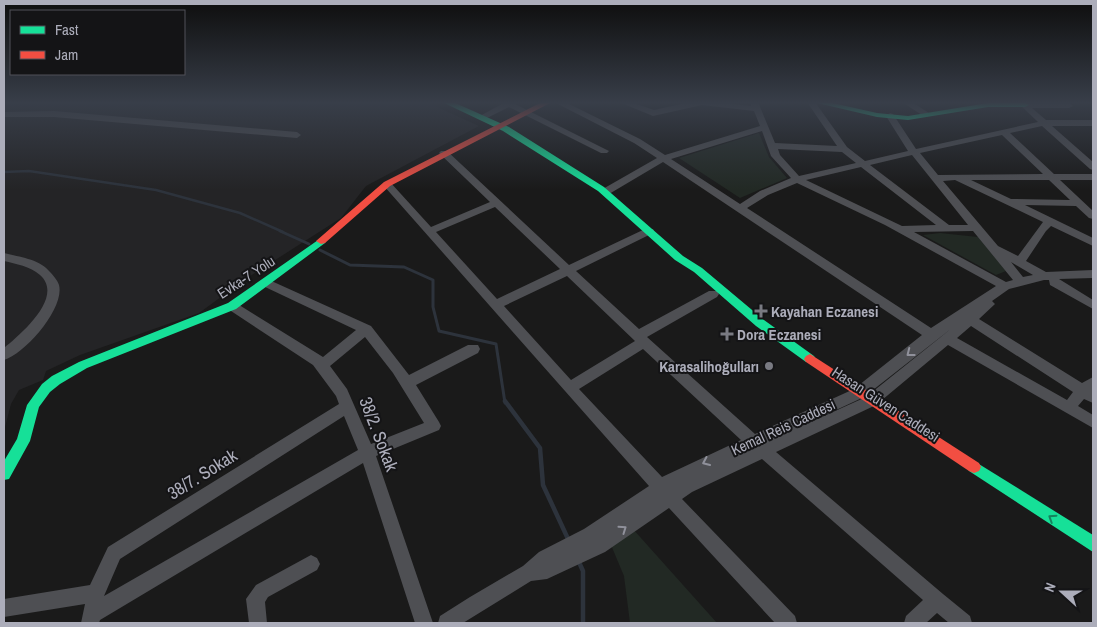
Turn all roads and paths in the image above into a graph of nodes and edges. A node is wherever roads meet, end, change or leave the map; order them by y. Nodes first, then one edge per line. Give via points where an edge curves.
1 (254, 131) edge
2 (496, 131) edge
3 (516, 131) edge
4 (565, 131) edge
5 (617, 131) edge
6 (752, 131) edge
7 (764, 131) edge
8 (831, 131) edge
9 (900, 131) edge
10 (1007, 131) edge
11 (1053, 131) edge
12 (1004, 132) junction
13 (297, 135) dead end
14 (771, 146) junction
15 (844, 150) junction
16 (604, 151) dead end
17 (914, 152) junction
18 (444, 153) junction
19 (662, 159) junction
20 (861, 163) junction
21 (1093, 167) edge
22 (956, 177) junction
23 (1051, 177) junction
24 (1093, 177) edge
25 (935, 178) junction
26 (797, 179) junction
27 (387, 184) junction
28 (603, 191) junction
29 (1007, 202) junction
30 (497, 203) junction
31 (1080, 203) junction
32 (739, 209) junction
33 (1093, 216) edge
34 (1050, 222) junction
35 (946, 228) junction
36 (976, 228) junction
37 (900, 229) junction
38 (430, 231) junction
39 (649, 231) junction
40 (1093, 242) edge
41 (990, 245) junction
42 (4, 257) edge
43 (679, 258) junction
44 (1020, 262) junction
45 (567, 270) junction
46 (1093, 274) edge
47 (1049, 279) junction
48 (1020, 281) junction
49 (1093, 281) edge
50 (267, 283) junction
51 (1005, 286) junction
52 (713, 294) junction
53 (496, 305) junction
54 (1093, 305) edge
55 (232, 306) junction
56 (970, 319) junction
57 (366, 328) junction
58 (932, 335) junction
59 (947, 338) junction
60 (640, 339) junction
61 (473, 349) dead end
62 (4, 355) edge
63 (322, 366) junction
64 (407, 383) junction
65 (570, 388) junction
66 (1090, 390) edge
67 (859, 400) junction
68 (348, 406) junction
69 (1069, 408) junction
70 (1093, 422) edge
71 (752, 441) junction
72 (764, 451) junction
73 (367, 452) junction
74 (4, 474) edge
75 (665, 491) junction
76 (1093, 544) edge
77 (1093, 556) edge
78 (311, 564) dead end
79 (96, 593) junction
80 (937, 600) junction
81 (4, 608) edge
82 (91, 619) edge
83 (258, 623) edge
84 (424, 623) edge
85 (447, 623) edge
86 (788, 623) edge
87 (912, 623) edge
88 (963, 623) edge

1 - 13 street
2 - 18 street, Evka-7 Yolu
3 - 28 street, Hasan Güven Caddesi via 555,152 599,184
4 - 16 street
5 - 19 street
6 - 19 street
7 - 14 street
8 - 15 street
9 - 17 street
10 - 12 street
11 - 21 street
12 - 17 street
12 - 23 street
14 - 15 street
14 - 26 street
15 - 20 street
17 - 20 street
17 - 25 street
18 - 27 street, Evka-7 Yolu
18 - 30 street
19 - 28 street
19 - 32 street
20 - 26 street
20 - 35 street
22 - 23 street
22 - 25 street
22 - 29 street
23 - 24 street
23 - 31 street
25 - 36 street
26 - 32 street via 764,193
26 - 37 street
27 - 38 street
27 - 50 street, Evka-7 Yolu
28 - 39 street, Hasan Güven Caddesi
29 - 31 street
29 - 34 street
30 - 38 street
30 - 45 street
31 - 33 street
32 - 58 street
34 - 40 street
34 - 44 street
35 - 36 street
35 - 37 street
36 - 41 street
37 - 51 street
38 - 53 street
39 - 43 street, Hasan Güven Caddesi
39 - 45 street
41 - 44 street
41 - 48 street
42 - 62 street via 36,265 48,274 54,286 51,303 42,318 20,344
43 - 52 street, Hasan Güven Caddesi
43 - 67 street, Hasan Güven Caddesi
44 - 47 street
45 - 53 street
45 - 60 street
46 - 47 street, Kemal Reis Caddesi
47 - 48 street, Kemal Reis Caddesi
47 - 49 street, Kemal Reis Caddesi
47 - 54 street
47 - 56 street, Kemal Reis Caddesi via 1003,296
48 - 51 street, Kemal Reis Caddesi
50 - 55 street, Evka-7 Yolu
50 - 57 street
51 - 58 street, Kemal Reis Caddesi
52 - 60 street
52 - 67 street, Hasan Güven Caddesi via 781,349
53 - 65 street
55 - 63 street, 38/2. Sokak
55 - 74 street, Evka-7 Yolu via 138,342 56,380 33,406 23,441
56 - 59 street, Kemal Reis Caddesi
56 - 66 street
57 - 63 street
57 - 64 street
58 -> 67 street, Kemal Reis Caddesi
59 - 67 street, Kemal Reis Caddesi
59 - 69 street
60 - 65 street
60 - 71 street
61 - 64 street
63 - 68 street, 38/2. Sokak
64 - 73 street via 434,426
65 - 75 street
66 - 69 street
67 - 71 street, Kemal Reis Caddesi
67 - 72 street, Kemal Reis Caddesi
76 -> 67 street, Hasan Güven Caddesi
67 - 77 street, Hasan Güven Caddesi
68 - 73 street, 38/2. Sokak
68 - 79 street, 38/7. Sokak via 114,553
69 - 70 street
71 - 72 street
71 -> 75 street, Kemal Reis Caddesi via 688,470
72 - 75 street, Kemal Reis Caddesi
72 - 80 street
73 - 82 street
73 - 84 street, 38/2. Sokak
75 - 85 street, Kemal Reis Caddesi via 599,546 571,552 546,570 529,572 476,602
75 - 86 street
78 - 83 street via 262,591 255,599
79 - 81 street
79 - 82 street, 38/7. Sokak
80 - 87 street
80 - 88 street

